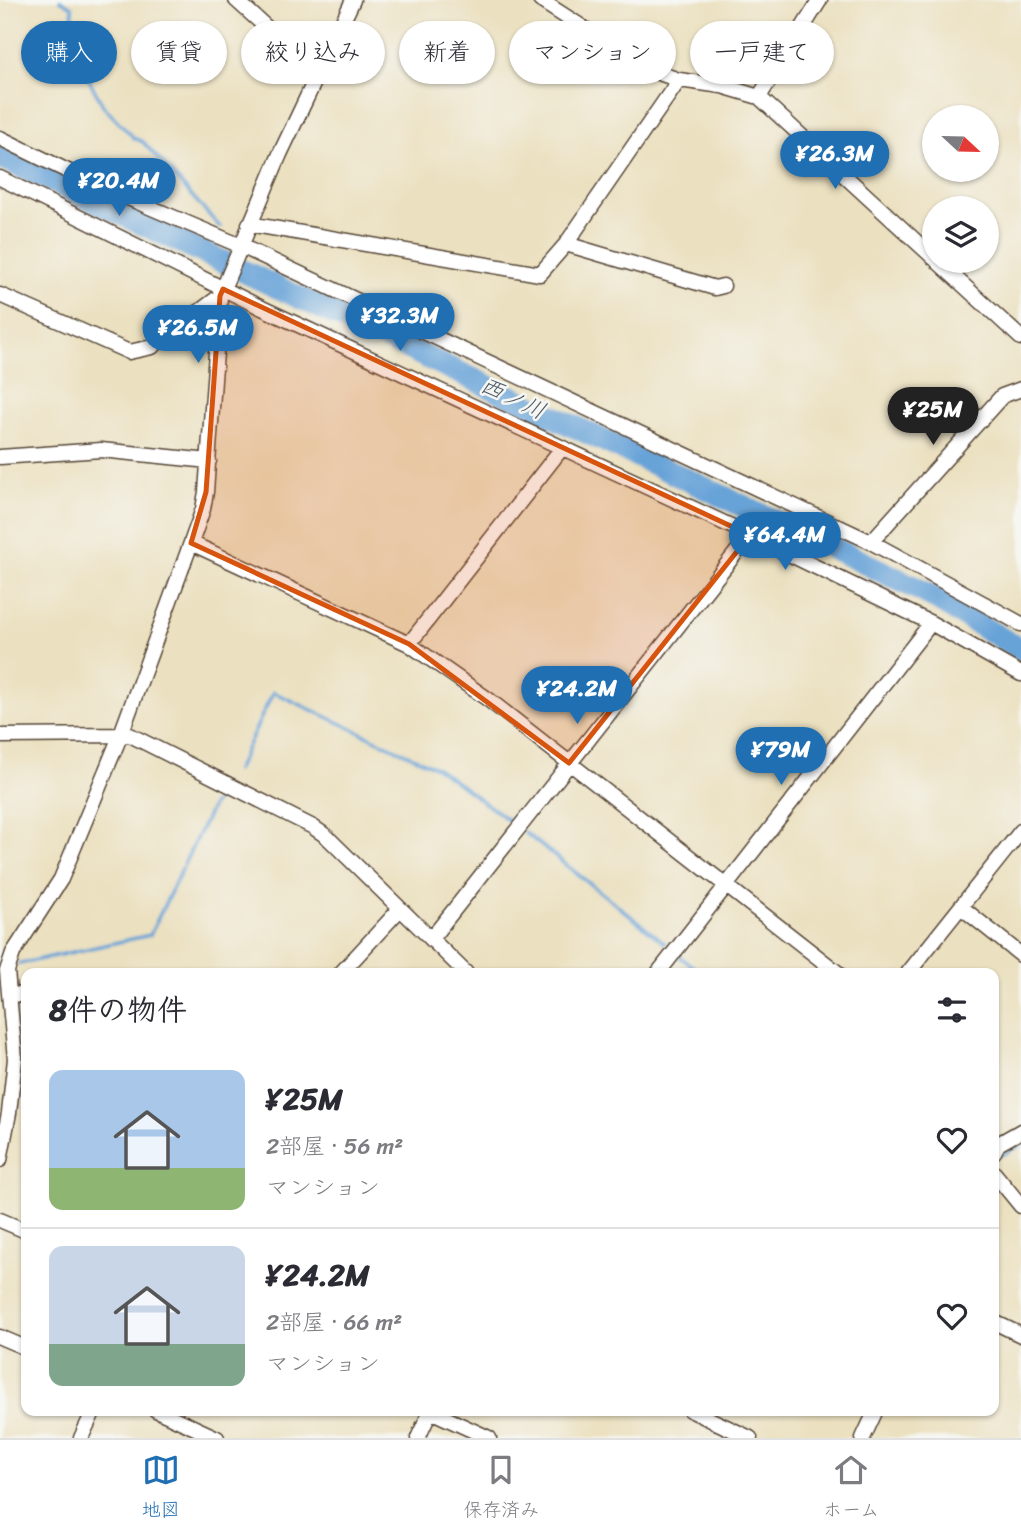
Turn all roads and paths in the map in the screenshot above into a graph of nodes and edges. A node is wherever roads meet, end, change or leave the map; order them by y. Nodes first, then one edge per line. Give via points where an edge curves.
1 (236, 0) edge
2 (353, 0) edge
3 (540, 0) edge
4 (820, 0) edge
5 (259, 21) edge
6 (343, 21) edge
7 (679, 80) junction
8 (313, 84) edge
9 (759, 97) junction
10 (0, 138) edge
11 (0, 178) edge
12 (249, 224) junction
13 (566, 244) junction
14 (922, 246) edge
15 (239, 250) junction
16 (951, 273) edge
17 (723, 286) dead end
18 (223, 288) junction
19 (0, 295) edge
20 (1021, 338) edge
21 (1021, 389) edge
22 (562, 448) junction
23 (0, 457) edge
24 (209, 461) junction
25 (750, 535) junction
26 (871, 542) junction
27 (191, 543) junction
28 (931, 623) junction
29 (1021, 624) edge
30 (409, 645) junction
31 (1021, 674) edge
32 (121, 734) junction
33 (0, 736) edge
34 (569, 763) junction
35 (1021, 831) edge
36 (725, 887) junction
37 (961, 907) junction
38 (400, 909) junction
39 (431, 939) junction
40 (6, 951) edge
41 (1021, 955) edge
42 (346, 968) edge
43 (461, 968) edge
44 (662, 968) edge
45 (831, 968) edge
46 (912, 968) edge
47 (9, 994) junction
48 (21, 995) edge
49 (1021, 1131) edge
50 (999, 1143) edge
51 (0, 1160) edge
52 (999, 1179) edge
53 (1021, 1206) edge
54 (0, 1220) edge
55 (21, 1229) edge
56 (999, 1324) edge
57 (1021, 1335) edge
58 (0, 1337) edge
59 (21, 1346) edge
60 (91, 1416) edge
61 (166, 1416) edge
62 (428, 1416) edge
63 (441, 1416) edge
64 (703, 1416) edge
65 (873, 1416) edge
66 (196, 1434) edge
67 (81, 1438) edge
68 (216, 1438) edge
69 (418, 1438) edge
70 (489, 1438) edge
71 (750, 1438) edge
72 (863, 1438) edge

1 - 5 street
2 - 6 street
3 - 7 street via 647,69
4 - 9 street
7 - 9 street
7 - 13 street
8 - 12 street
9 - 14 street
10 - 15 street
11 - 18 street
12 - 13 street via 540,274
12 - 15 street
13 - 17 street via 715,288
15 - 18 street
15 - 26 street
16 - 20 street
18 - 19 street via 152,346 129,352
18 - 22 street
18 - 24 street
21 - 26 street via 1002,396
22 - 25 street
22 - 30 street
23 - 24 street via 101,450
24 - 27 street via 203,509
25 - 28 street
25 - 34 street
26 - 29 street
27 - 30 street
27 - 32 street
28 - 31 street
28 - 36 street
30 - 34 street
32 - 33 street
32 - 38 street via 313,827
32 - 40 street via 61,879
34 - 36 street
34 - 39 street
35 - 37 street
36 - 44 street
36 - 45 street
37 - 41 street
37 - 46 street
38 - 39 street
38 - 42 street
39 - 43 street
40 - 47 street
47 - 48 street
47 - 51 street via 15,1059
49 - 50 street
52 - 53 street
54 - 55 street
56 - 57 street
58 - 59 street
60 - 67 street
61 - 66 street
62 - 69 street
63 - 70 street
64 - 71 street
65 - 72 street
66 - 68 street

